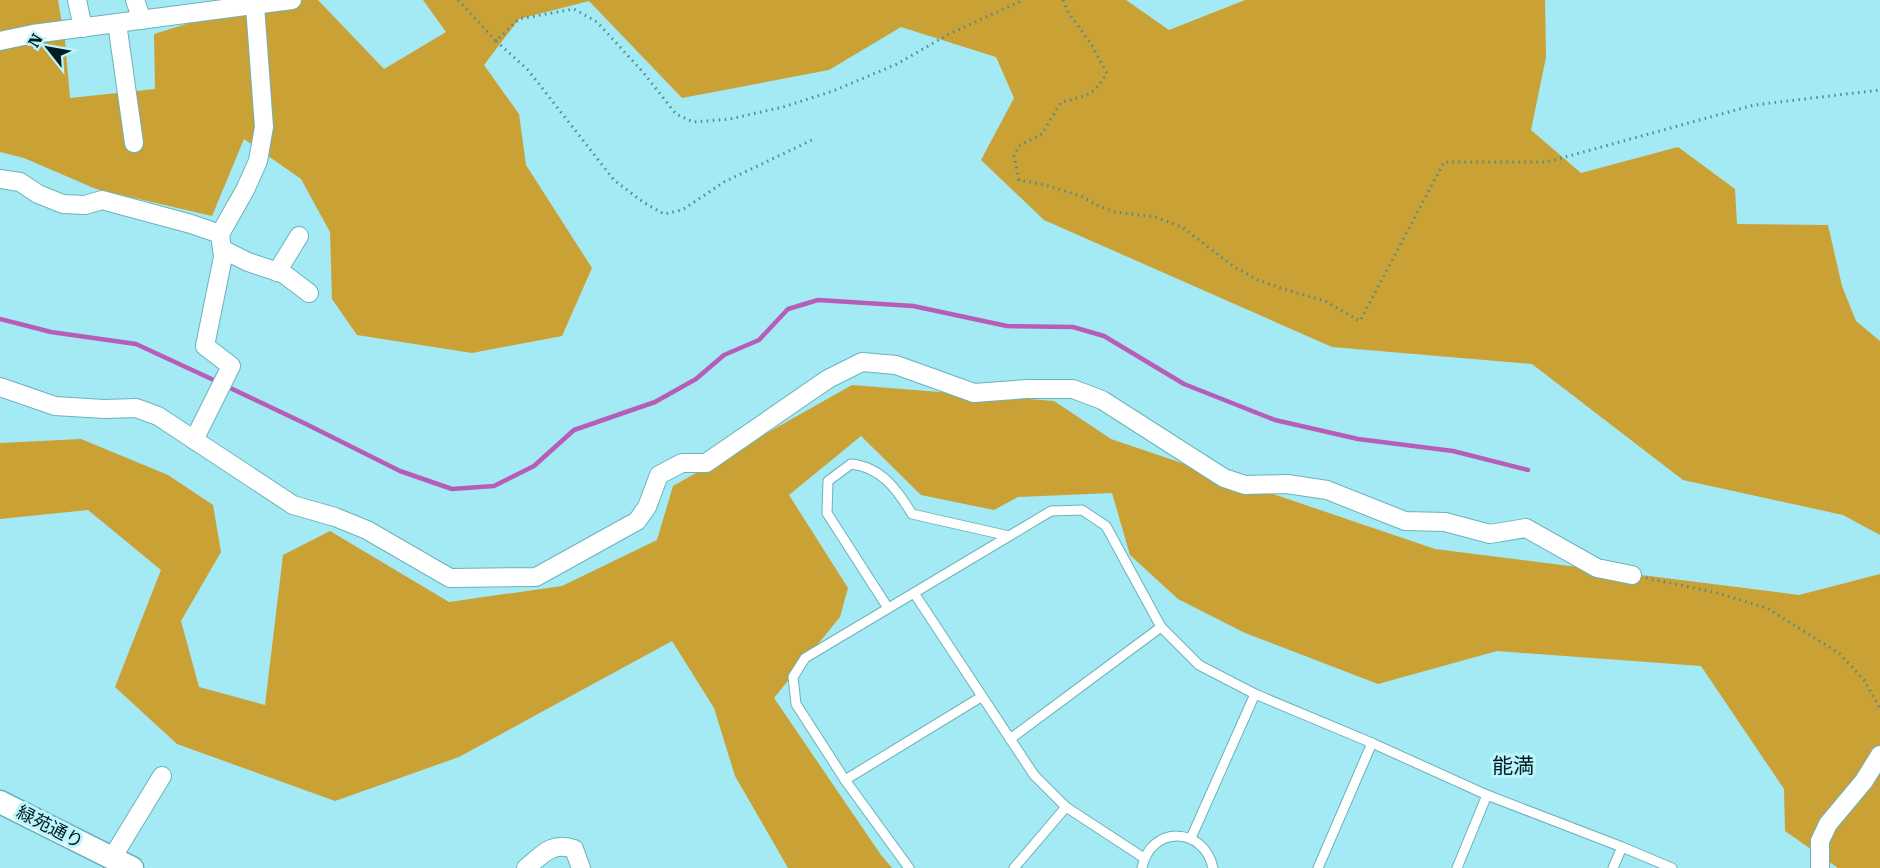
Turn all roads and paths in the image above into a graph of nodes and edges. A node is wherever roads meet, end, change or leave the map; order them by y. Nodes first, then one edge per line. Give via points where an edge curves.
1 (77, 0) edge
2 (135, 0) edge
3 (458, 0) edge
4 (1023, 0) edge
5 (1063, 0) edge
6 (283, 1) edge
7 (255, 6) junction
8 (141, 20) junction
9 (117, 23) junction
10 (83, 28) junction
11 (0, 41) edge
12 (496, 41) junction
13 (1880, 90) edge
14 (814, 139) dead end
15 (134, 143) dead end
16 (0, 179) edge
17 (299, 236) dead end
18 (221, 242) junction
19 (277, 272) junction
20 (309, 293) dead end
21 (0, 387) edge
22 (194, 440) junction
23 (1009, 536) junction
24 (1632, 575) joint
25 (914, 593) junction
26 (888, 608) junction
27 (1161, 627) junction
28 (1255, 694) junction
29 (981, 697) junction
30 (1880, 708) edge
31 (1010, 740) junction
32 (1372, 743) junction
33 (1880, 755) edge
34 (162, 776) dead end
35 (845, 780) junction
36 (1487, 795) junction
37 (0, 802) edge
38 (1066, 807) junction
39 (1191, 838) junction
40 (1622, 847) junction
41 (122, 863) edge
42 (1143, 863) edge
43 (526, 868) edge
44 (581, 868) edge
45 (909, 868) edge
46 (1014, 868) edge
47 (1213, 868) edge
48 (1318, 868) edge
49 (1456, 868) edge
50 (1613, 868) edge
51 (1671, 868) edge
52 (1820, 868) edge

1 - 10 street
2 - 8 street
3 - 12 path
4 - 12 path via 949,34 897,64 834,91 783,107 693,122 676,114 597,22 574,9 519,20
5 - 13 path via 1107,73 1098,89 1061,102 1042,134 1019,146 1014,156 1019,180 1081,196 1115,212 1155,217 1182,227 1258,280 1325,301 1360,321 1444,162 1547,162 1754,105
6 - 7 street
7 - 8 street
7 - 18 street via 264,127 258,161
8 - 9 street
9 - 10 street
9 - 15 street
10 - 11 street
12 - 14 path via 528,70 614,180 664,214 682,210 723,182
16 - 18 street via 20,182 63,204 102,201 191,224
17 - 19 street
18 - 19 street via 248,262
18 - 22 street via 223,257 205,346 231,366
19 - 20 street
21 - 22 street via 55,406 136,408 158,416
22 - 24 street via 292,505 367,530 450,578 536,577 637,521 659,475 682,464 706,463 828,379 862,362 896,365 974,393 1073,389 1102,400 1224,478 1245,485 1287,484 1326,490 1405,521 1445,522 1490,534 1526,528 1597,568
23 - 25 lane
23 - 26 lane via 912,514 899,492 878,472 851,464 828,482 827,513
23 - 27 lane via 1051,511 1082,510 1106,526
24 - 30 path via 1767,608 1840,654 1864,680
25 - 26 lane
25 - 29 lane
26 - 35 lane via 805,658 794,677 796,704
27 - 28 lane via 1199,665
27 - 31 lane
28 - 32 lane
28 - 39 lane
29 - 31 lane
29 - 35 lane
31 - 38 lane via 1034,775
32 - 36 lane
32 - 48 lane
33 - 52 street via 1828,824 1820,841
34 - 41 street
35 - 45 lane
36 - 40 lane
36 - 49 lane
37 - 41 street, 緑苑通り
38 - 42 lane
38 - 46 lane
39 - 42 lane via 1163,838 1152,846
39 - 47 lane via 1203,846
40 - 50 lane
40 - 51 lane
43 - 44 street via 550,849 563,845 574,849

